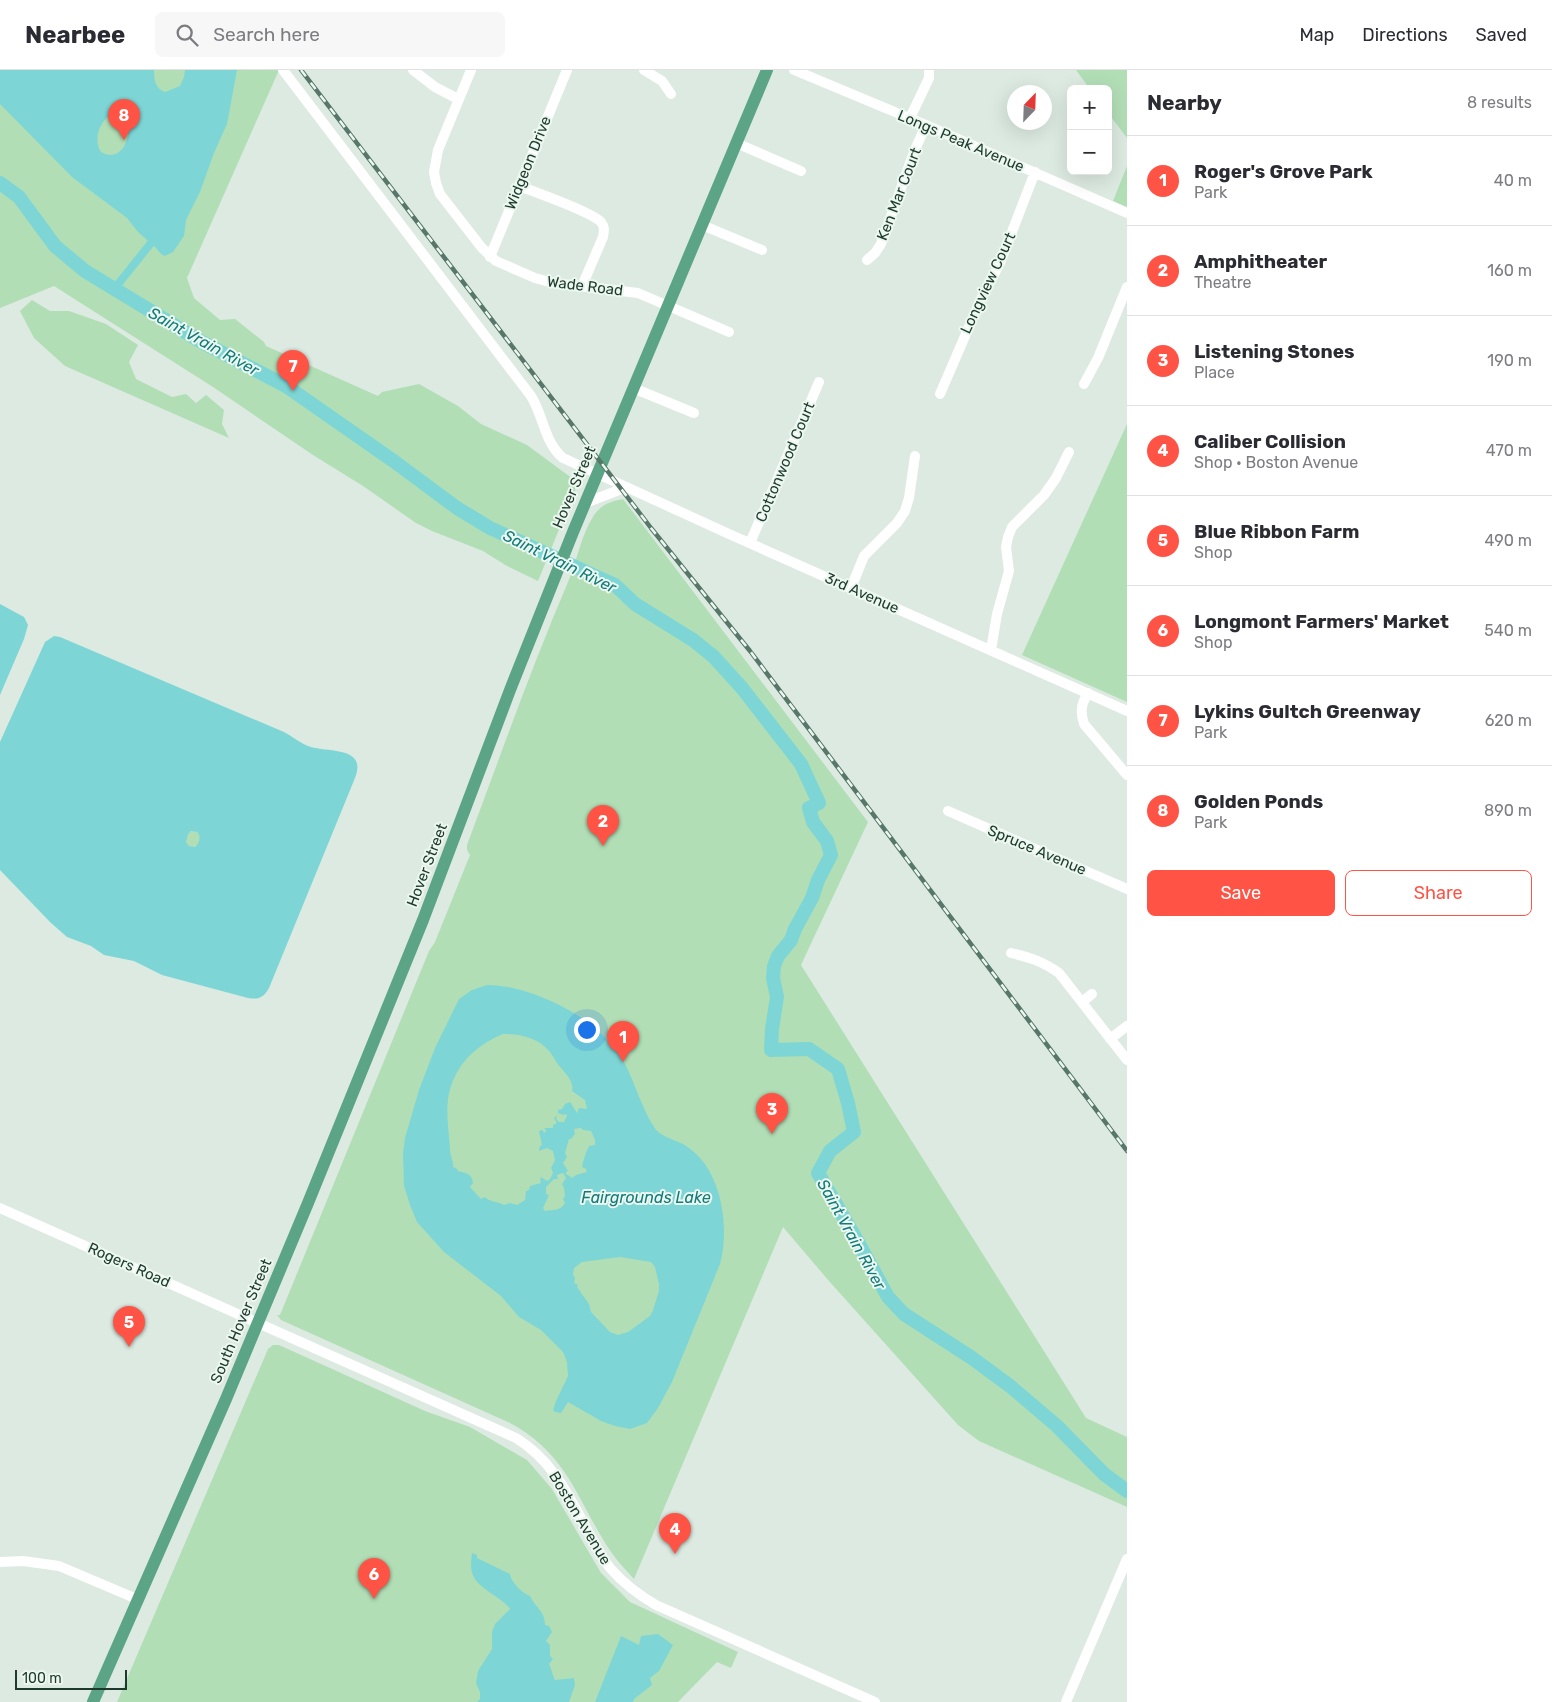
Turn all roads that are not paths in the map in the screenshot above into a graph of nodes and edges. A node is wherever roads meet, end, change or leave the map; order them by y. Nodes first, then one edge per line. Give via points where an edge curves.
1 (283, 70) edge
2 (413, 70) edge
3 (471, 70) edge
4 (566, 70) edge
5 (644, 70) edge
6 (767, 70) edge
7 (794, 70) edge
8 (929, 70) edge
9 (671, 94) dead end
10 (458, 99) junction
11 (910, 118) junction
12 (926, 125) junction
13 (736, 144) junction
14 (801, 171) dead end
15 (1035, 172) junction
16 (519, 186) junction
17 (1127, 213) edge
18 (702, 225) junction
19 (762, 250) dead end
20 (490, 257) junction
21 (867, 260) dead end
22 (582, 286) junction
23 (1127, 287) edge
24 (668, 306) junction
25 (729, 332) dead end
26 (819, 382) dead end
27 (1084, 384) dead end
28 (634, 388) junction
29 (940, 394) dead end
30 (694, 413) dead end
31 (1069, 452) dead end
32 (915, 456) dead end
33 (597, 474) junction
34 (627, 487) junction
35 (585, 503) junction
36 (750, 543) junction
37 (851, 588) junction
38 (991, 650) junction
39 (1088, 693) junction
40 (1127, 711) edge
41 (1127, 775) edge
42 (948, 811) dead end
43 (1127, 889) edge
44 (411, 949) joint
45 (1011, 953) dead end
46 (1092, 994) dead end
47 (1082, 1002) junction
48 (1127, 1026) edge
49 (1110, 1039) junction
50 (1127, 1060) edge
51 (0, 1208) edge
52 (258, 1323) junction
53 (1127, 1559) edge
54 (0, 1562) edge
55 (137, 1599) junction
56 (93, 1702) edge
57 (875, 1702) edge
58 (1066, 1702) edge

1 - 33 street, 3rd Avenue via 531,396 554,449 568,461
2 - 10 street
3 - 10 street
4 - 16 street, Widgeon Drive
5 - 9 street via 662,81
6 - 13 main road, Hover Street
7 - 11 street, Longs Peak Avenue
8 - 11 street via 929,78
10 - 20 street via 436,156 436,183 448,205
11 - 12 street, Longs Peak Avenue
12 - 15 street, Longs Peak Avenue
12 - 21 street, Ken Mar Court via 881,244
13 - 14 street
13 - 18 main road, Hover Street
15 - 17 street, Longs Peak Avenue
15 - 29 street, Longview Court via 1000,263
16 - 20 street, Widgeon Drive
16 - 22 street via 592,216 601,223 604,234
18 - 19 street
18 - 24 main road, Hover Street
20 - 22 street, Wade Road via 539,280
22 - 24 street, Wade Road via 629,291
23 - 27 street
24 - 25 street, Wade Road
24 - 28 main road, Hover Street
26 - 36 street, Cottonwood Court
28 - 30 street
28 - 33 main road, Hover Street
31 - 38 street via 1044,495 1012,527 1008,537 1009,571
32 - 37 street via 905,511 864,556
33 - 34 street, 3rd Avenue
33 - 35 main road, Hover Street
34 - 35 street
34 - 36 street, 3rd Avenue
35 - 44 main road, Hover Street
36 - 37 street, 3rd Avenue
37 - 38 street, 3rd Avenue
38 - 39 street, 3rd Avenue
39 - 40 street, 3rd Avenue
39 - 41 street via 1082,706 1084,724
42 - 43 street, Spruce Avenue
44 - 52 main road, South Hover Street
45 - 47 street via 1032,957 1048,965 1059,973
46 - 47 street
47 - 49 street
48 - 49 street
49 - 50 street
51 - 52 street, Rogers Road
52 - 55 main road, South Hover Street
52 - 57 street, Boston Avenue via 516,1438 546,1462 611,1569 640,1595
53 - 58 street
54 - 55 street via 22,1560 59,1566
55 - 56 main road, South Hover Street

